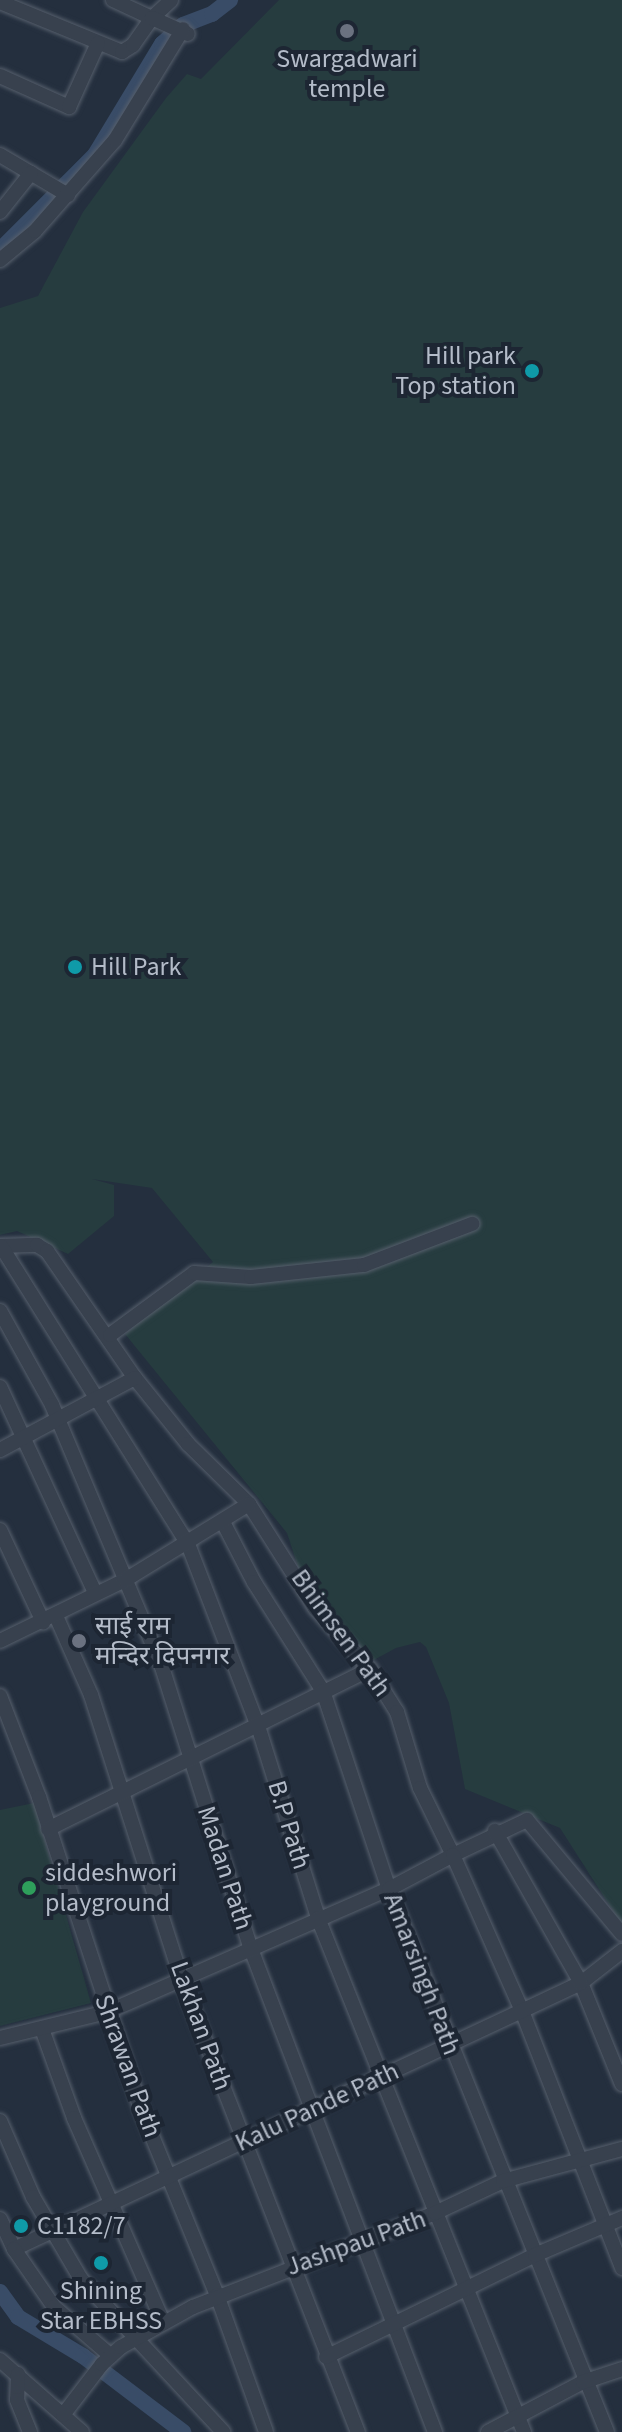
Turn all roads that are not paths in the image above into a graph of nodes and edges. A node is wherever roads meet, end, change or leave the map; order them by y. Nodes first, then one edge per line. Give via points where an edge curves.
1 (113, 0) edge
2 (171, 0) edge
3 (0, 2) edge
4 (152, 18) junction
5 (98, 43) junction
6 (0, 76) edge
7 (0, 155) edge
8 (31, 173) junction
9 (68, 195) junction
10 (0, 212) edge
11 (0, 260) edge
12 (472, 1224) dead end
13 (0, 1246) edge
14 (0, 1311) edge
15 (110, 1335) junction
16 (135, 1378) junction
17 (0, 1387) edge
18 (94, 1401) junction
19 (57, 1419) junction
20 (24, 1438) junction
21 (0, 1450) edge
22 (249, 1504) junction
23 (224, 1524) junction
24 (0, 1530) edge
25 (188, 1544) junction
26 (125, 1580) junction
27 (95, 1593) junction
28 (50, 1619) junction
29 (0, 1641) edge
30 (370, 1669) junction
31 (323, 1691) junction
32 (0, 1696) edge
33 (258, 1726) junction
34 (190, 1758) junction
35 (123, 1793) junction
36 (48, 1829) junction
37 (495, 1831) junction
38 (453, 1855) junction
39 (389, 1889) junction
40 (318, 1918) junction
41 (622, 1934) edge
42 (251, 1949) junction
43 (622, 1951) edge
44 (182, 1981) junction
45 (581, 1983) junction
46 (522, 2011) junction
47 (107, 2012) junction
48 (42, 2029) junction
49 (0, 2038) edge
50 (449, 2045) junction
51 (380, 2077) junction
52 (622, 2084) edge
53 (310, 2110) junction
54 (0, 2121) edge
55 (244, 2141) junction
56 (622, 2149) edge
57 (581, 2160) junction
58 (169, 2176) junction
59 (503, 2181) junction
60 (111, 2204) junction
61 (435, 2213) junction
62 (622, 2218) edge
63 (0, 2219) edge
64 (606, 2223) junction
65 (52, 2231) junction
66 (364, 2239) junction
67 (14, 2249) junction
68 (535, 2255) junction
69 (292, 2266) junction
70 (622, 2268) edge
71 (468, 2291) junction
72 (217, 2295) junction
73 (163, 2322) junction
74 (396, 2327) junction
75 (134, 2338) junction
76 (326, 2357) junction
77 (0, 2360) edge
78 (102, 2365) junction
79 (622, 2369) edge
80 (18, 2374) junction
81 (583, 2382) junction
82 (63, 2415) junction
83 (516, 2418) junction
84 (30, 2432) edge
85 (82, 2432) edge
86 (223, 2432) edge
87 (266, 2432) edge
88 (358, 2432) edge
89 (435, 2432) edge
90 (488, 2432) edge
91 (524, 2432) edge
92 (607, 2432) edge

1 - 4 street
2 - 4 street
3 - 5 street
4 - 5 street via 122,52
4 - 9 street via 181,28 115,140
5 - 6 street via 69,107
7 - 8 street
8 - 9 street
8 - 10 street
9 - 11 street
12 - 15 street via 364,1265 251,1277 194,1273
13 - 15 street, Bhimsen Path via 37,1245 47,1251
13 - 18 street, B.P Path
14 - 19 street, Madan Path
15 - 16 street, Bhimsen Path
16 - 18 street
16 - 22 street, Bhimsen Path via 188,1444
17 - 20 street
18 - 19 street
18 - 25 street, B.P Path
19 - 20 street
19 - 26 street, Madan Path
20 - 21 street
20 - 27 street
22 - 23 street
22 - 30 street, Bhimsen Path via 315,1608
23 - 25 street
23 - 31 street, Amarsingh Path
24 - 28 street, Lakhan Path
25 - 26 street
25 - 33 street, B.P Path
26 - 27 street
26 - 34 street, Madan Path via 162,1667
27 - 28 street
28 - 29 street
28 - 35 street, Lakhan Path via 91,1695
30 - 31 street
30 - 38 street, Bhimsen Path via 397,1712 420,1788
31 - 33 street
31 - 39 street, Amarsingh Path
32 - 36 street, Shrawan Path
33 - 34 street
33 - 40 street, B.P Path
34 - 35 street
34 - 42 street, Madan Path
35 - 36 street
35 - 44 street, Lakhan Path
36 - 47 street, Shrawan Path
37 - 38 street
37 - 41 street via 522,1819 535,1823
37 - 45 street
38 - 39 street
38 - 46 street, Bhimsen Path
39 - 40 street
39 - 50 street, Amarsingh Path
40 - 42 street
40 - 51 street, B.P Path
42 - 44 street
42 - 53 street, Madan Path
43 - 45 street
44 - 47 street
44 - 55 street, Lakhan Path
45 - 46 street, Kalu Pande Path
45 - 52 street
46 - 50 street, Kalu Pande Path
46 - 57 street, Bhimsen Path
47 - 48 street
47 - 58 street, Shrawan Path
48 - 49 street
48 - 60 street
50 - 51 street, Kalu Pande Path
50 - 59 street, Amarsingh Path
51 - 53 street, Kalu Pande Path
51 - 61 street, B.P Path
53 - 55 street, Kalu Pande Path
53 - 66 street, Madan Path
54 - 65 street
55 - 58 street, Kalu Pande Path
55 - 69 street, Lakhan Path
56 - 57 street, Jashpau Path
57 - 59 street, Jashpau Path
57 - 64 street, Bhimsen Path
58 - 60 street, Kalu Pande Path
58 - 72 street, Shrawan Path
59 - 61 street, Jashpau Path
59 - 68 street, Amarsingh Path
60 - 65 street, Kalu Pande Path
60 - 73 street
61 - 66 street, Jashpau Path
61 - 71 street, B.P Path
62 - 64 street
63 - 67 street
64 - 68 street
64 - 70 street, Bhimsen Path
65 - 67 street, Kalu Pande Path
65 - 75 street via 81,2279
66 - 69 street, Jashpau Path
66 - 74 street, Madan Path
67 - 78 street
68 - 71 street
68 - 81 street, Amarsingh Path
69 - 72 street, Jashpau Path
69 - 76 street, Lakhan Path
71 - 74 street
71 - 83 street, B.P Path
72 - 73 street, Jashpau Path
72 - 87 street, Shrawan Path
73 - 75 street, Jashpau Path
74 - 76 street
74 - 89 street, Madan Path
75 - 78 street, Jashpau Path
75 - 86 street
76 - 88 street, Lakhan Path
77 - 80 street
78 - 82 street, Jashpau Path
79 - 81 street
80 - 82 street
80 - 84 street via 17,2400
81 - 83 street
81 - 92 street, Amarsingh Path
82 - 85 street
83 - 90 street
83 - 91 street, B.P Path

